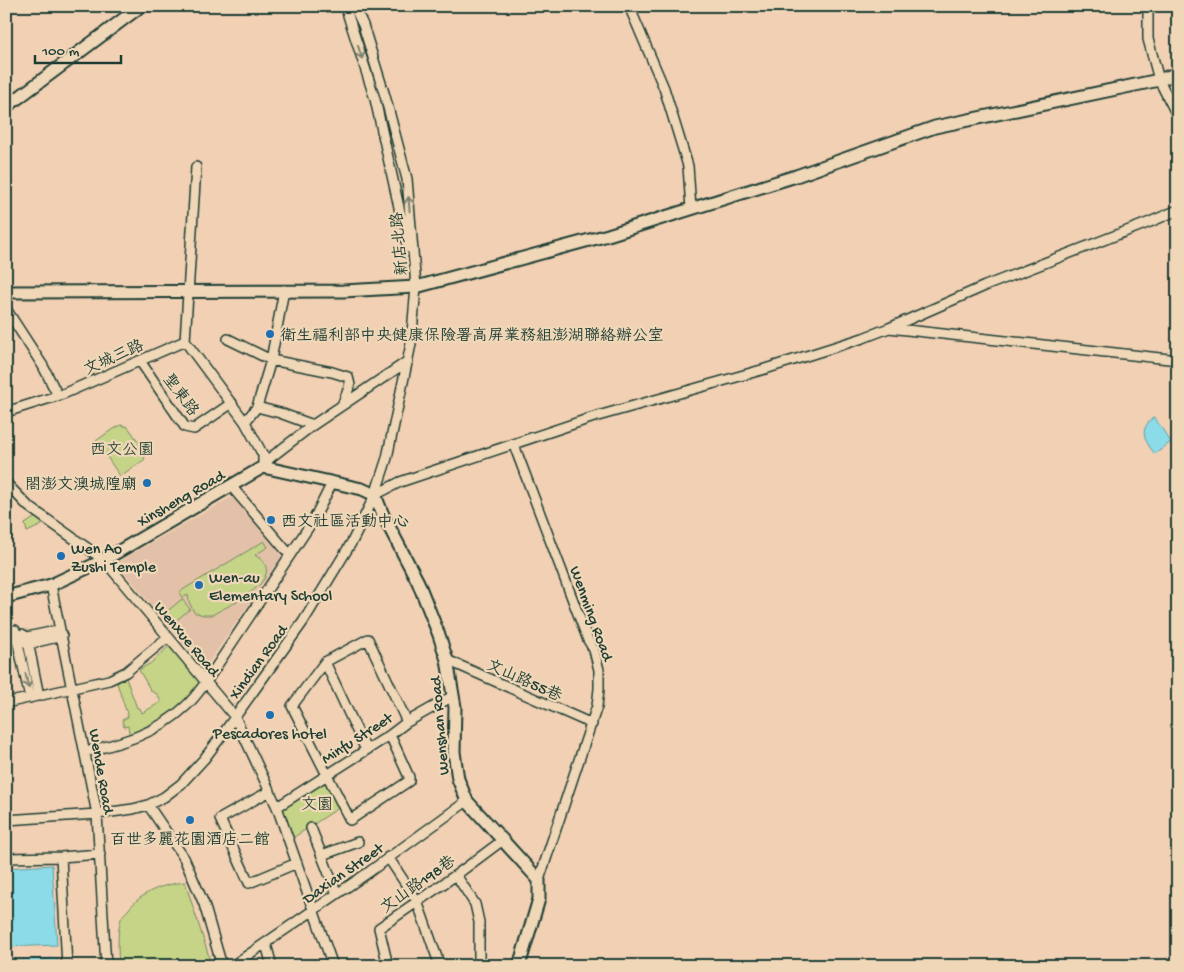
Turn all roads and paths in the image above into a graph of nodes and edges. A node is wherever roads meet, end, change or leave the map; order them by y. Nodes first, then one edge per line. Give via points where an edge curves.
1 (141, 6) edge
2 (345, 6) edge
3 (354, 6) edge
4 (628, 6) edge
5 (1148, 6) edge
6 (1178, 73) edge
7 (1159, 80) junction
8 (6, 106) edge
9 (1178, 117) edge
10 (196, 167) dead end
11 (691, 209) junction
12 (1178, 210) edge
13 (416, 287) junction
14 (284, 290) junction
15 (6, 292) edge
16 (187, 292) junction
17 (6, 309) edge
18 (889, 328) junction
19 (228, 339) dead end
20 (185, 341) junction
21 (271, 360) junction
22 (1178, 360) edge
23 (140, 361) junction
24 (408, 361) junction
25 (58, 396) junction
26 (232, 403) junction
27 (343, 404) junction
28 (258, 407) junction
29 (6, 412) edge
30 (246, 422) junction
31 (313, 425) junction
32 (514, 445) junction
33 (263, 467) junction
34 (6, 483) edge
35 (332, 483) junction
36 (231, 486) junction
37 (375, 495) junction
38 (290, 555) junction
39 (104, 560) junction
40 (50, 585) junction
41 (6, 597) edge
42 (13, 632) edge
43 (61, 633) junction
44 (6, 637) edge
45 (168, 638) junction
46 (28, 641) junction
47 (447, 660) junction
48 (325, 662) junction
49 (206, 682) junction
50 (73, 688) junction
51 (453, 696) junction
52 (35, 697) junction
53 (6, 703) edge
54 (235, 717) junction
55 (407, 722) junction
56 (592, 724) junction
57 (390, 735) junction
58 (366, 750) junction
59 (85, 752) junction
60 (327, 774) junction
61 (270, 791) junction
62 (467, 801) junction
63 (148, 805) junction
64 (277, 807) junction
65 (97, 814) junction
66 (6, 820) edge
67 (311, 828) dead end
68 (503, 840) junction
69 (358, 842) dead end
70 (100, 854) junction
71 (322, 855) junction
72 (61, 857) junction
73 (388, 857) junction
74 (6, 858) edge
75 (297, 862) junction
76 (456, 875) junction
77 (539, 880) junction
78 (337, 894) junction
79 (417, 901) junction
80 (314, 909) junction
81 (266, 944) junction
82 (67, 966) edge
83 (106, 966) edge
84 (222, 966) edge
85 (232, 966) edge
86 (272, 966) edge
87 (333, 966) edge
88 (388, 966) edge
89 (440, 966) edge
90 (479, 966) edge
91 (512, 966) edge
92 (519, 966) edge

1 - 8 main road
2 -> 13 street, 新店北路 via 375,99
13 -> 3 street, 新店北路 via 407,179 386,96
4 - 11 street via 664,88 688,166
5 - 7 street via 1148,39
6 - 7 main road
7 - 9 street
7 - 11 main road via 935,127
10 - 16 street
11 - 13 main road
12 - 18 street via 985,286
13 - 14 main road
13 - 24 street, Xindian Road
14 - 16 main road
14 - 21 street
15 - 16 main road
16 - 20 street
17 - 25 street via 43,366
18 - 22 street
18 - 32 street via 766,369 601,415
19 - 21 street
20 - 23 street, 文城三路
20 - 26 street
21 - 27 street via 348,376 350,385
21 - 28 street
23 - 25 street, 文城三路
23 - 26 street, 聖東路 via 185,428 194,429
24 - 27 street
24 - 37 street, Xindian Road via 387,458
25 - 29 street, 文城三路
26 - 30 street
27 - 31 street
28 - 30 street
28 - 31 street
30 - 33 street via 263,455
31 - 33 street
32 - 37 street via 400,482
32 - 56 street, Wenming Road via 594,650 600,689
33 - 35 main road
33 - 36 main road, Xinsheng Road
34 - 39 street, Wenxue Road via 28,506
35 - 37 main road via 362,488
35 - 38 street via 314,519
36 - 38 street
36 - 39 main road, Xinsheng Road
37 - 47 main road, Wenshan Road via 418,582
37 - 54 street, Xindian Road via 312,608
38 - 49 street
39 - 40 main road, Xinsheng Road
39 - 45 street, Wenxue Road
40 - 41 main road, Xinsheng Road
40 - 43 street, Wende Road
42 - 44 street
42 - 46 street
42 -> 52 street
43 - 46 street
43 - 50 street, Wende Road
45 - 49 street, Wenxue Road
45 - 50 street via 126,672 109,680
46 - 52 street
47 - 51 main road, Wenshan Road
47 - 56 street, 文山路55巷
48 - 55 street via 368,639
48 - 58 street
48 - 60 street via 292,706
49 - 54 street, Wenxue Road
49 - 59 street via 187,705 162,725 138,738
50 - 52 street
50 - 59 street, Wende Road
51 - 55 street, Minfu Street
51 - 62 main road, Wenshan Road via 454,752 458,779
52 - 53 street
54 - 61 street, Wenxue Road
54 - 63 street, Xindian Road via 181,784
55 - 57 street, Minfu Street
56 - 77 street, Wenming Road
57 - 58 street, Minfu Street
57 - 60 street via 409,781 350,820
58 - 60 street, Minfu Street
59 - 65 street, Wende Road
60 - 64 street, Minfu Street
61 - 64 street, Wenxue Road
61 - 75 street via 220,819 249,883
62 - 68 main road, Wenshan Road
62 - 73 street, Daxian Street
63 - 65 street, Xindian Road
63 - 84 street via 184,858 204,904
64 - 75 street, Wenxue Road
65 - 66 street, Xindian Road
65 - 70 street, Wende Road
67 - 71 street
68 - 76 street, 文山路198巷
68 - 77 main road, Wenshan Road
69 - 71 street
70 - 72 street
70 - 83 street, Wende Road
71 - 78 street
72 - 74 street
72 - 82 street
73 - 78 street, Daxian Street
73 - 79 street
75 - 80 street, Wenxue Road
76 - 79 street, 文山路198巷
76 - 90 street via 475,904 479,922
77 - 91 main road
77 - 92 main road via 539,899
78 - 80 street, Daxian Street
79 - 88 street, 文山路198巷 via 379,928
79 - 89 street
80 - 81 street, Daxian Street
80 - 87 street, Wenxue Road
81 - 85 street, Daxian Street
81 - 86 street

